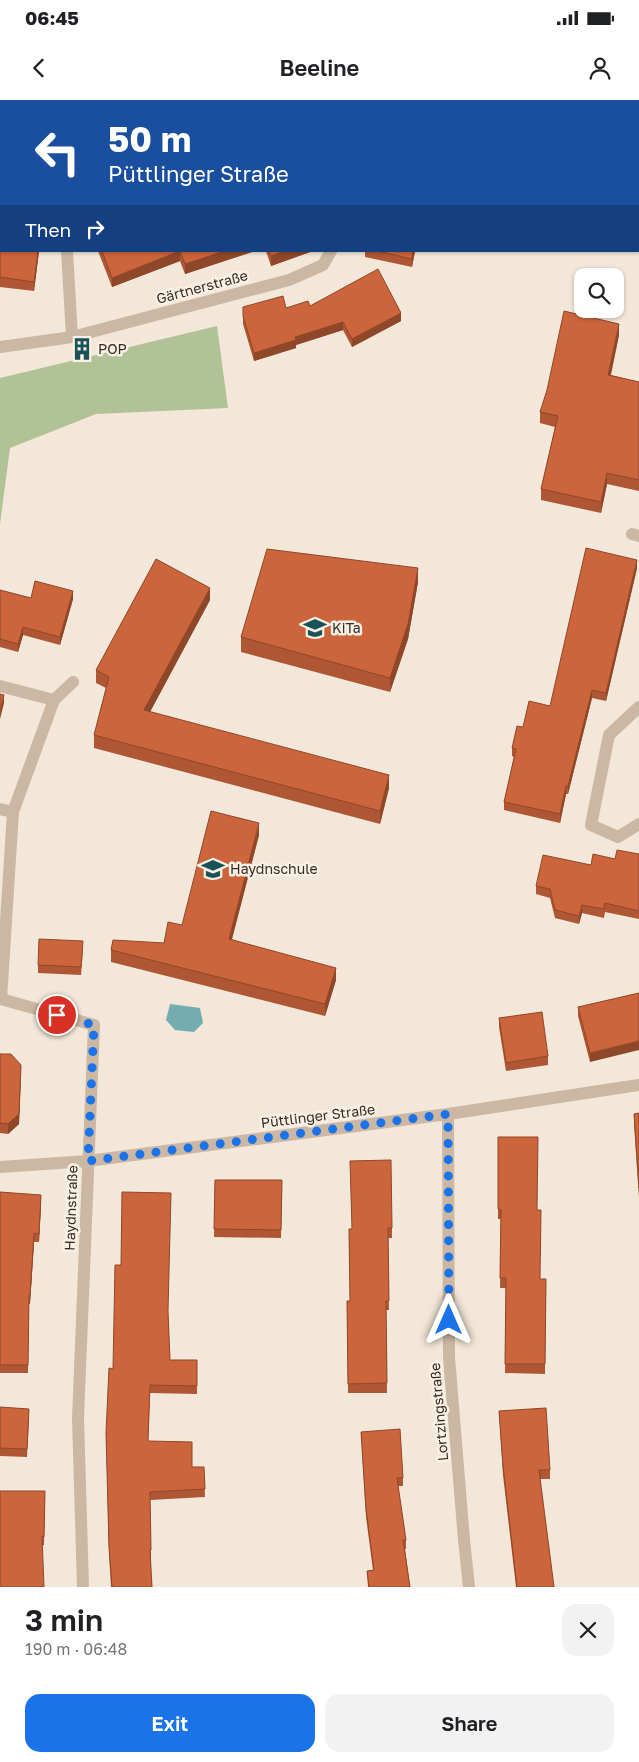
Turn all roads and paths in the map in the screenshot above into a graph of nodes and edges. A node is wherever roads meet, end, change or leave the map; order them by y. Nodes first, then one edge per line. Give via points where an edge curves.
1 (67, 252) edge
2 (330, 252) edge
3 (72, 337) junction
4 (0, 347) edge
5 (73, 682) dead end
6 (0, 686) edge
7 (54, 700) junction
8 (639, 707) edge
9 (0, 809) edge
10 (13, 812) junction
11 (639, 824) edge
12 (639, 1085) edge
13 (448, 1114) junction
14 (88, 1161) junction
15 (0, 1167) edge
16 (83, 1587) edge
17 (470, 1587) edge

1 - 3 street
2 - 3 street, Gärtnerstraße via 323,265 289,280
3 - 4 street, Gärtnerstraße
5 - 7 street, Haydnstraße
6 - 7 street
7 - 10 street, Haydnstraße
8 - 11 street via 609,734 591,825 618,838
9 - 10 street
10 - 14 street, Haydnstraße via 1,999 94,1025
12 - 13 street, Püttlinger Straße
13 - 14 street, Püttlinger Straße
13 - 17 street, Lortzingstraße via 449,1357
14 - 15 street, Püttlinger Straße
14 - 16 street, Haydnstraße via 78,1418

